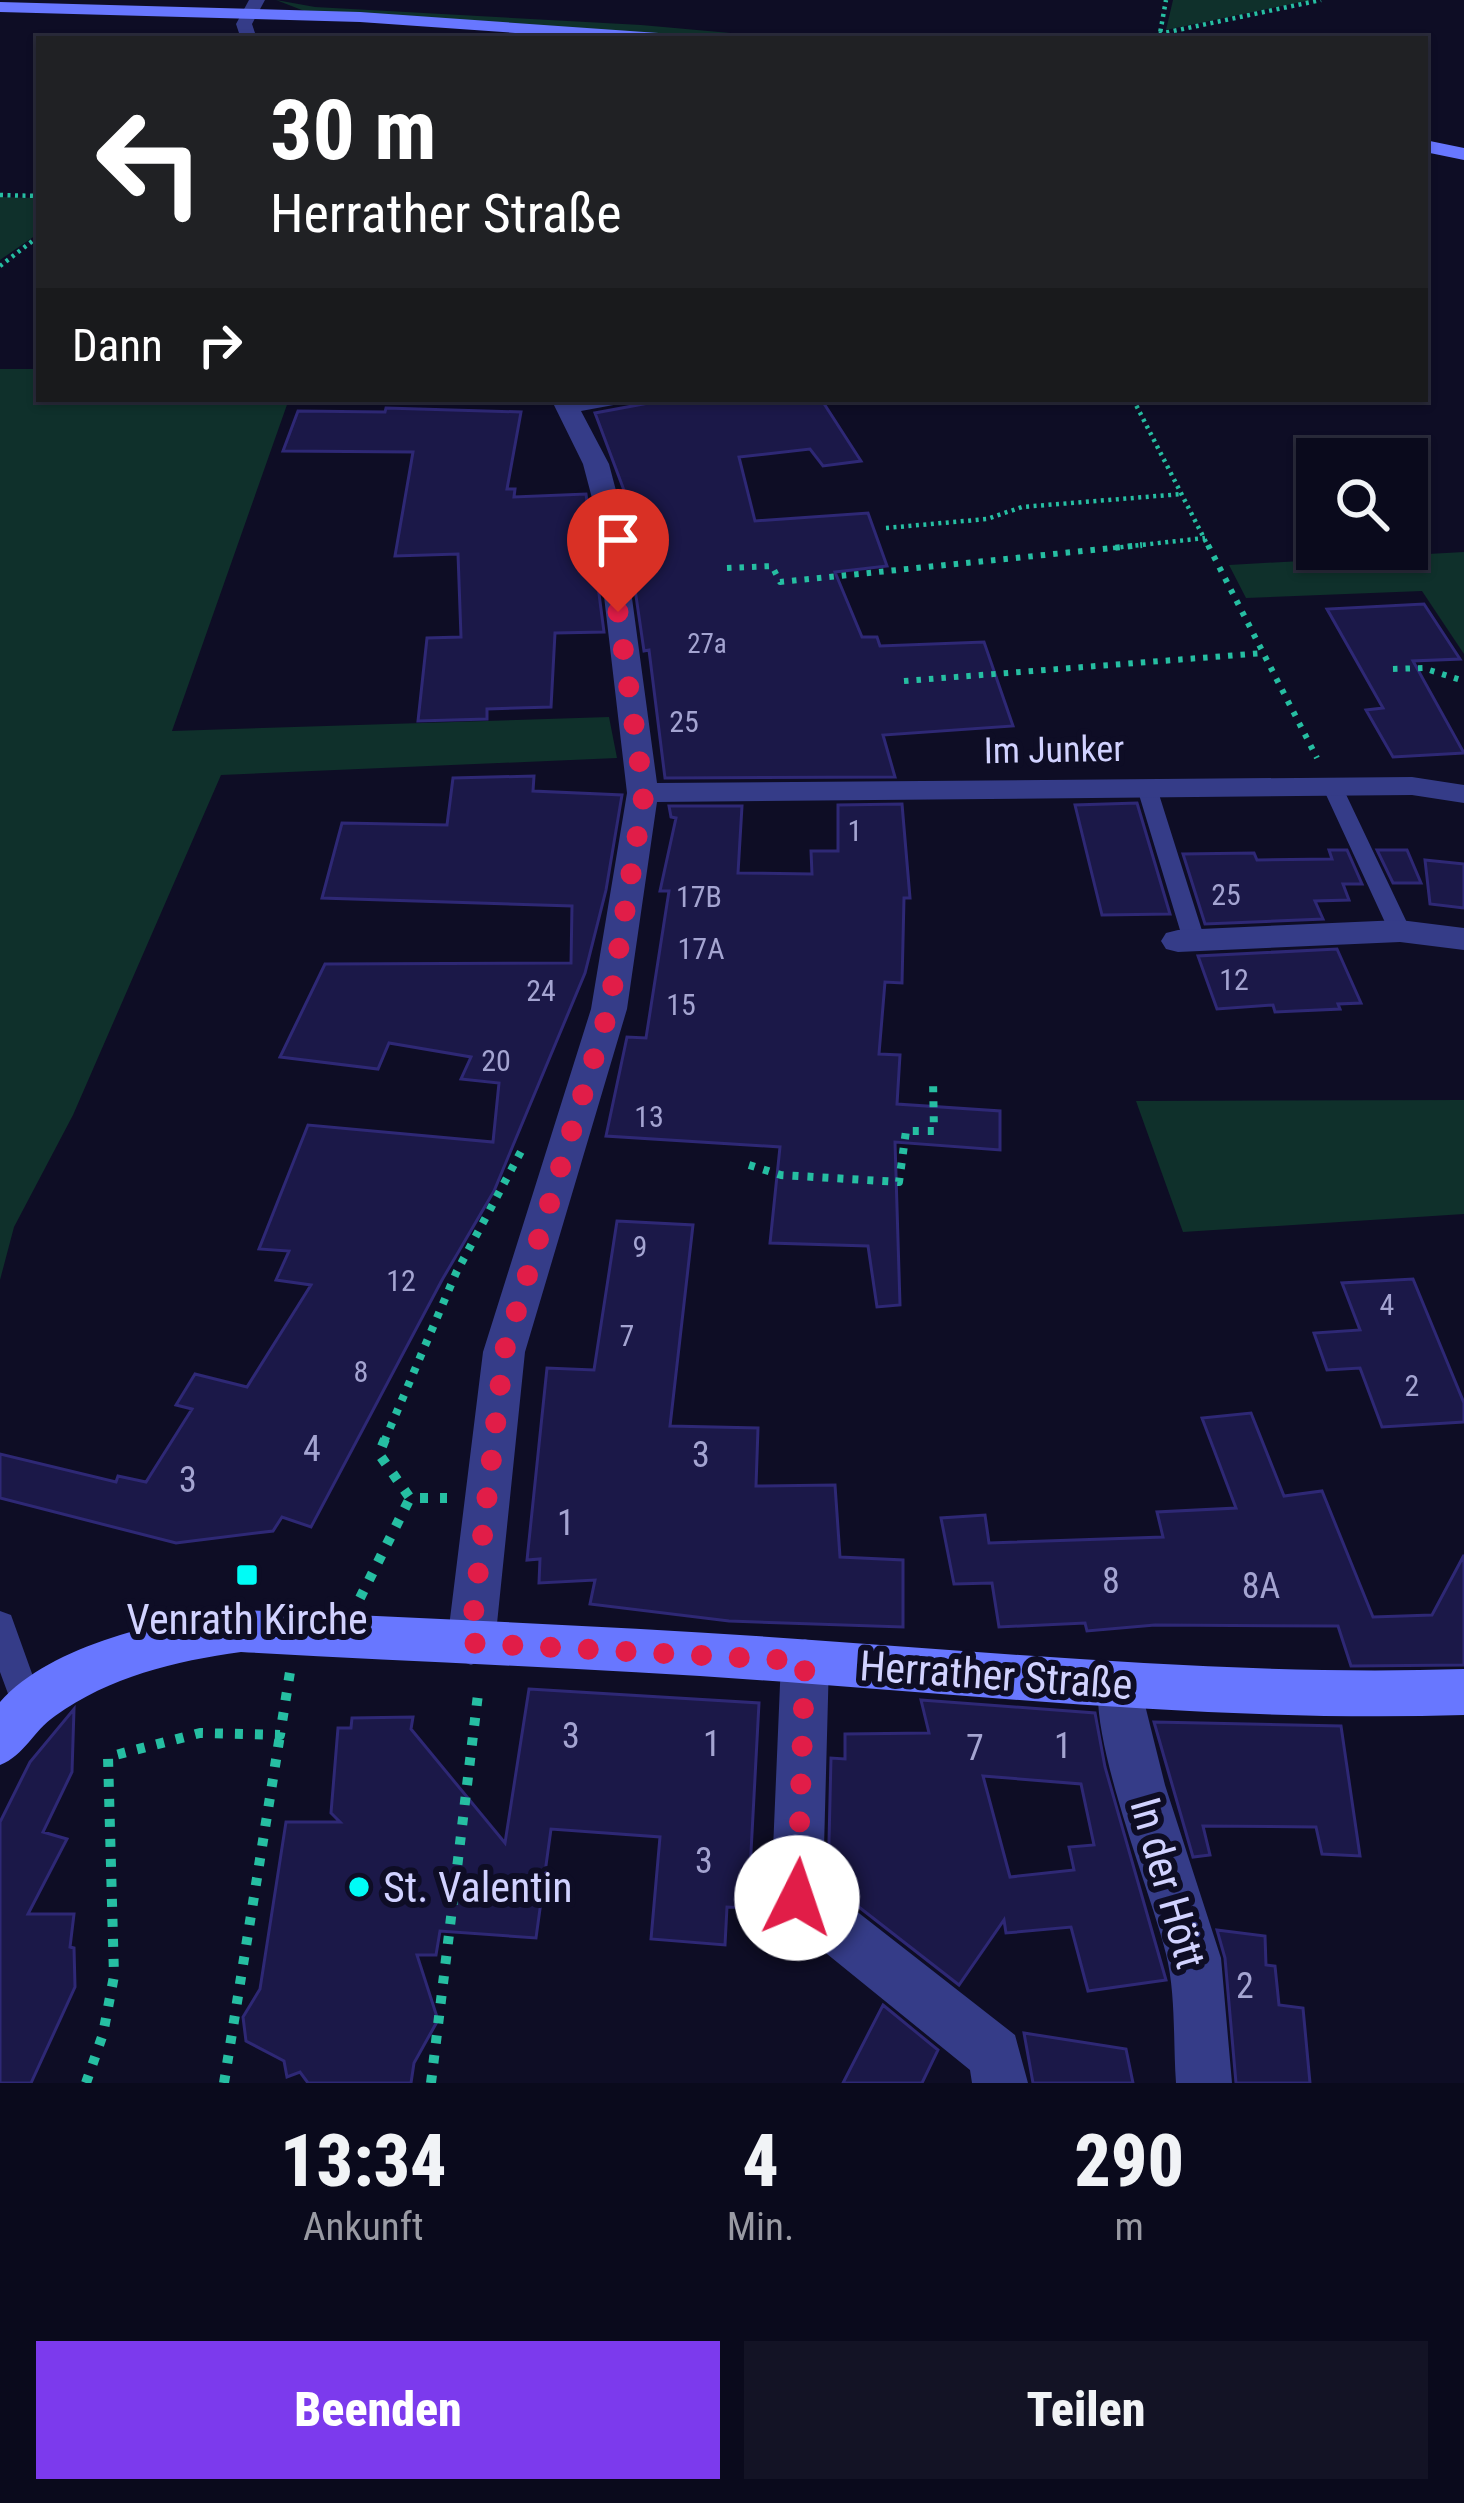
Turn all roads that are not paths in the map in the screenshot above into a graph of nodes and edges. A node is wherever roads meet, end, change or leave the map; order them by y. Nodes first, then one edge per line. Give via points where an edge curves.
1 (0, 7) edge
2 (253, 7) edge
3 (247, 36) edge
4 (635, 36) edge
5 (1428, 147) edge
6 (1464, 154) edge
7 (566, 402) edge
8 (1332, 786) junction
9 (1147, 788) junction
10 (644, 794) junction
11 (1464, 794) edge
12 (1400, 931) junction
13 (1464, 939) edge
14 (1186, 941) joint
15 (0, 1625) edge
16 (477, 1644) junction
17 (805, 1661) junction
18 (1119, 1685) junction
19 (1464, 1692) edge
20 (14, 1724) edge
21 (1000, 2083) edge
22 (1204, 2083) edge

1 - 2 street
2 - 3 street
2 - 4 street
5 - 6 street
7 - 10 street via 606,502
8 - 9 street, Im Junker
8 - 11 street, Im Junker
8 - 12 lane
9 - 10 street, Im Junker
9 - 14 lane
10 - 16 street via 609,1009 504,1352
12 - 13 street
12 - 14 street
15 - 20 lane
16 - 17 street, Herrather Straße
16 - 20 street, Herrather Straße via 241,1630 201,1635 71,1680
17 - 18 street, Herrather Straße
17 - 21 street via 797,1898 995,2055
18 - 19 street, Herrather Straße
18 - 22 street, In der Hött via 1140,1785 1194,1958

